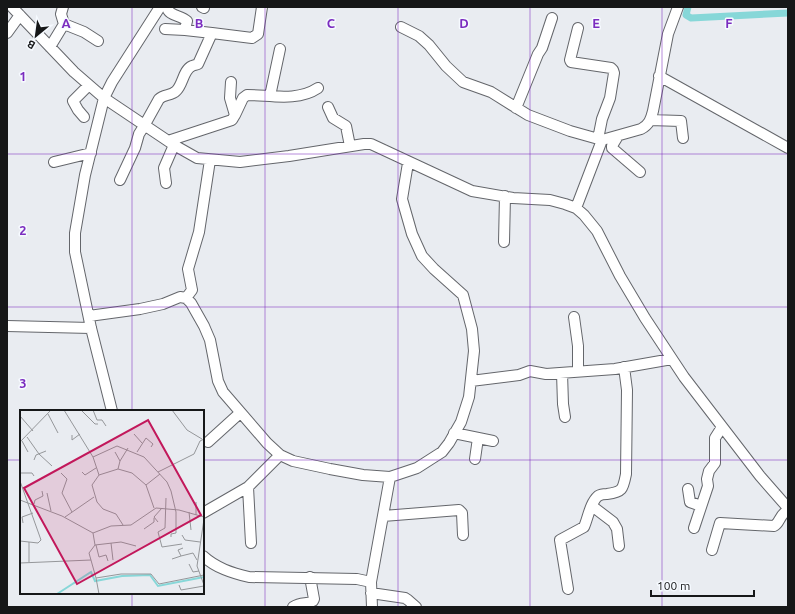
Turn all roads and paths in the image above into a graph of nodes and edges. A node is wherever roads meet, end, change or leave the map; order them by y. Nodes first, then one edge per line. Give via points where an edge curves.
1 (12, 7) edge
2 (63, 7) edge
3 (160, 7) edge
4 (167, 7) edge
5 (262, 7) edge
6 (678, 7) edge
7 (20, 15) junction
8 (552, 18) dead end
9 (64, 24) junction
10 (401, 27) dead end
11 (578, 28) dead end
12 (165, 29) dead end
13 (185, 30) junction
14 (7, 33) edge
15 (212, 33) junction
16 (98, 41) dead end
17 (50, 47) junction
18 (280, 49) dead end
19 (659, 76) junction
20 (232, 82) dead end
21 (89, 85) junction
22 (318, 88) dead end
23 (270, 96) junction
24 (104, 98) junction
25 (328, 107) dead end
26 (516, 108) junction
27 (235, 115) junction
28 (84, 117) dead end
29 (650, 120) junction
30 (144, 126) junction
31 (618, 136) junction
32 (683, 138) dead end
33 (600, 140) junction
34 (171, 143) junction
35 (350, 146) junction
36 (788, 148) edge
37 (91, 153) junction
38 (210, 160) junction
39 (54, 162) dead end
40 (408, 163) junction
41 (640, 172) dead end
42 (120, 180) dead end
43 (166, 183) dead end
44 (505, 196) junction
45 (576, 208) junction
46 (504, 242) dead end
47 (186, 298) junction
48 (89, 316) junction
49 (574, 317) dead end
50 (7, 326) edge
51 (91, 328) junction
52 (672, 359) junction
53 (624, 367) junction
54 (578, 372) junction
55 (562, 373) junction
56 (471, 381) junction
57 (112, 410) edge
58 (240, 413) junction
59 (565, 417) dead end
60 (722, 427) junction
61 (454, 433) junction
62 (478, 438) junction
63 (493, 441) dead end
64 (208, 442) dead end
65 (280, 455) junction
66 (475, 459) dead end
67 (390, 477) junction
68 (248, 487) junction
69 (688, 489) dead end
70 (592, 506) junction
71 (701, 506) junction
72 (788, 509) edge
73 (204, 512) edge
74 (383, 516) junction
75 (694, 528) dead end
76 (463, 535) dead end
77 (251, 542) dead end
78 (619, 546) dead end
79 (712, 550) dead end
80 (204, 557) edge
81 (310, 578) junction
82 (371, 588) junction
83 (568, 589) dead end
84 (293, 607) edge
85 (372, 607) edge
86 (416, 607) edge

1 - 7 street
2 - 9 street via 61,14
3 - 24 street
4 - 13 street via 170,13 186,19
5 - 15 street via 256,37
6 - 19 street via 668,34
7 - 14 street
7 - 17 street
8 - 26 street
9 - 16 street
9 - 17 street
10 - 26 street via 419,36 463,82 491,92
11 - 33 street via 571,62 611,68 614,73 610,98 602,119
12 - 13 street
13 - 15 street
15 - 30 street via 201,61 191,66 177,90 162,95
17 - 21 street
18 - 23 street
19 - 29 street
19 - 36 street
20 - 27 street via 230,98
21 - 24 street
21 - 28 street via 73,100
22 - 23 street via 294,96
23 - 27 street via 247,94
24 - 30 street
24 - 37 street
25 - 35 street via 332,116 346,126
26 - 33 street via 557,127
27 - 34 street via 232,120
29 - 31 street via 641,129
29 - 32 street via 681,121
30 - 34 street
30 - 42 street
31 - 33 street
31 - 41 street via 612,148
33 - 45 street
34 - 38 street via 196,158
34 - 43 street via 164,168
35 - 38 street via 240,162
35 - 40 street via 370,144
37 - 39 street
37 - 48 street via 78,211 75,246
38 - 47 street via 199,232 188,270 192,290
40 - 44 street via 464,189
40 - 56 street via 402,199 404,211 422,256 463,295 472,329 474,351
44 - 45 street via 550,200
44 - 46 street
45 - 52 street via 597,231 620,276
47 - 48 street via 180,297 140,309
47 - 58 street via 210,340 220,388
48 - 51 street
49 - 54 street
50 - 51 street
51 - 57 street
52 - 53 street
52 - 60 street
53 - 54 street
53 - 70 street via 627,390 624,486 618,493 601,494
54 - 55 street
55 - 56 street via 530,371
55 - 59 street via 562,404
56 - 61 street via 465,410
58 - 64 street
58 - 65 street
60 - 71 street via 715,438 715,463 709,472 708,486
60 - 72 street
61 - 62 street
61 - 67 street via 442,452 434,458 417,468
62 - 63 street
62 - 66 street
65 - 67 street via 330,469
65 - 68 street
67 - 74 street
68 - 73 street
68 - 77 street
69 - 71 street via 690,502
70 - 78 street via 618,529
70 - 83 street via 584,527 560,540
71 - 75 street
72 - 79 street via 775,526 720,523
74 - 76 street via 459,510 462,513
74 - 82 street
80 - 81 street via 220,568 242,575
81 - 82 street via 357,579
81 - 84 street via 313,601
82 - 85 street
82 - 86 street via 405,598

